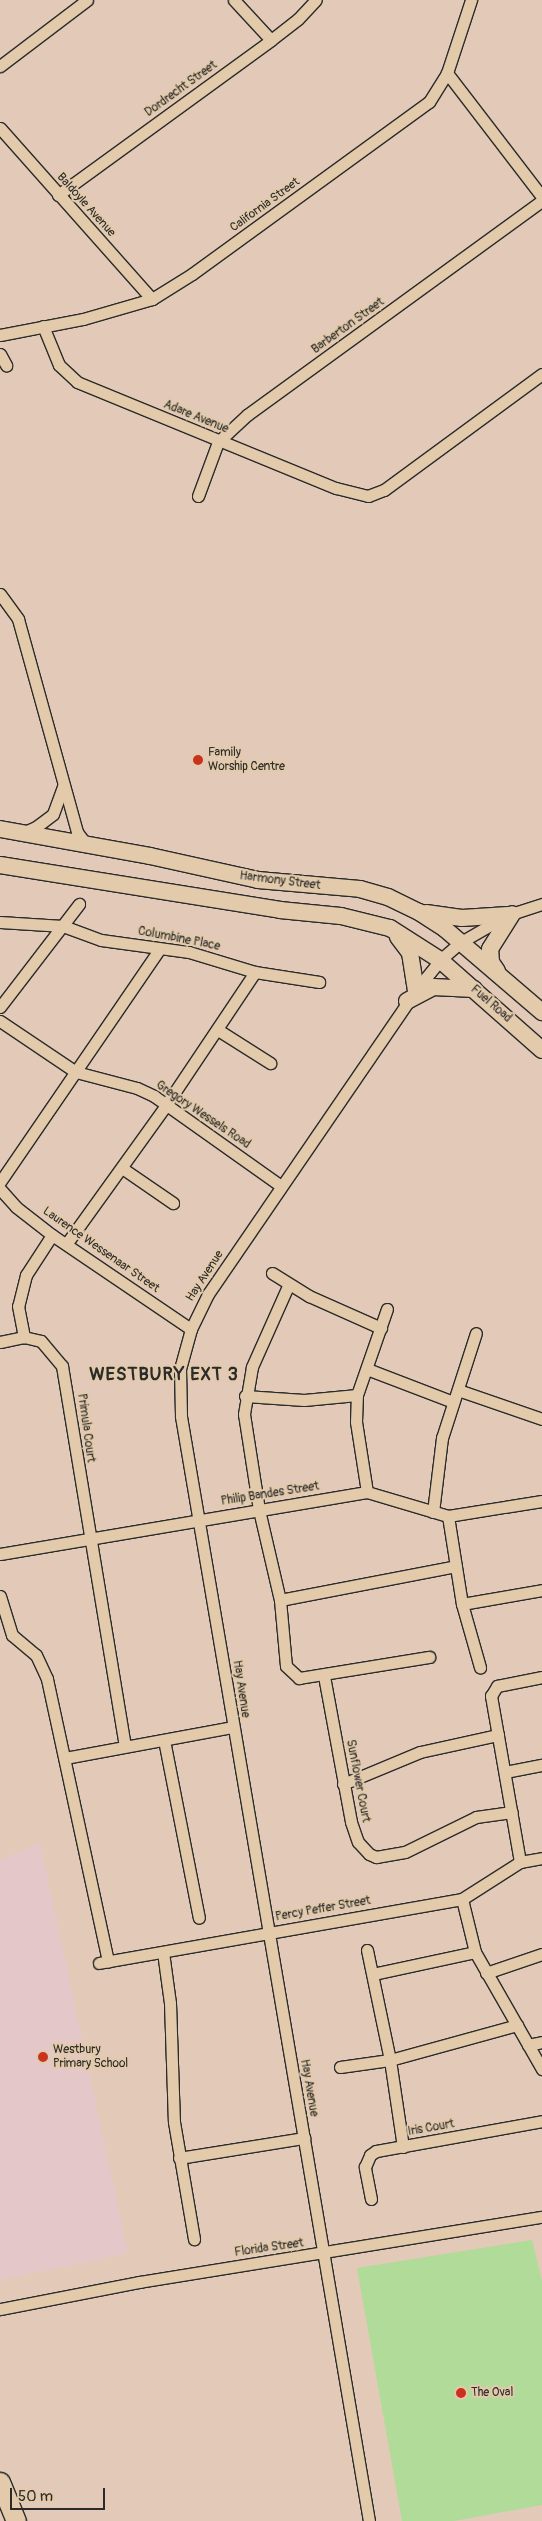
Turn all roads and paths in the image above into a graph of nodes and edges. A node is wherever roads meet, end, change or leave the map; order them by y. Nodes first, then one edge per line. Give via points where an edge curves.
1 (87, 0) edge
2 (234, 0) edge
3 (316, 0) edge
4 (471, 0) edge
5 (271, 40) junction
6 (0, 66) edge
7 (447, 73) junction
8 (0, 128) edge
9 (58, 195) junction
10 (542, 197) edge
11 (542, 201) edge
12 (152, 299) junction
13 (44, 326) junction
14 (0, 335) edge
15 (0, 354) edge
16 (6, 365) dead end
17 (542, 374) edge
18 (218, 442) junction
19 (198, 496) dead end
20 (0, 594) edge
21 (64, 784) junction
22 (0, 829) edge
23 (21, 833) junction
24 (86, 844) junction
25 (0, 865) edge
26 (79, 904) dead end
27 (542, 904) edge
28 (419, 912) junction
29 (510, 914) junction
30 (0, 922) edge
31 (63, 926) junction
32 (390, 928) junction
33 (461, 942) junction
34 (160, 948) junction
35 (440, 960) junction
36 (256, 972) junction
37 (500, 976) junction
38 (319, 982) dead end
39 (474, 988) junction
40 (412, 996) junction
41 (0, 1007) edge
42 (542, 1012) edge
43 (0, 1021) edge
44 (218, 1030) junction
45 (542, 1050) edge
46 (270, 1063) dead end
47 (76, 1072) junction
48 (166, 1105) junction
49 (122, 1168) junction
50 (0, 1182) edge
51 (281, 1186) junction
52 (0, 1189) edge
53 (174, 1203) dead end
54 (52, 1235) junction
55 (67, 1243) junction
56 (272, 1273) dead end
57 (288, 1286) junction
58 (387, 1309) dead end
59 (381, 1328) junction
60 (191, 1329) junction
61 (476, 1333) dead end
62 (24, 1337) junction
63 (0, 1342) edge
64 (367, 1369) junction
65 (458, 1390) junction
66 (357, 1395) junction
67 (246, 1396) junction
68 (453, 1402) junction
69 (542, 1419) edge
70 (367, 1492) junction
71 (542, 1502) edge
72 (259, 1510) junction
73 (432, 1512) junction
74 (448, 1516) junction
75 (199, 1520) junction
76 (89, 1538) junction
77 (0, 1554) edge
78 (456, 1566) junction
79 (542, 1590) edge
80 (0, 1596) edge
81 (280, 1600) junction
82 (462, 1604) junction
83 (429, 1657) dead end
84 (480, 1667) dead end
85 (324, 1676) junction
86 (542, 1677) edge
87 (233, 1727) junction
88 (498, 1735) junction
89 (164, 1740) junction
90 (124, 1746) junction
91 (65, 1758) junction
92 (542, 1765) edge
93 (505, 1772) junction
94 (343, 1784) junction
95 (512, 1812) junction
96 (542, 1858) edge
97 (520, 1862) junction
98 (462, 1899) junction
99 (199, 1918) dead end
100 (268, 1933) junction
101 (367, 1950) dead end
102 (163, 1952) junction
103 (475, 1952) junction
104 (542, 1954) edge
105 (486, 1973) junction
106 (373, 1974) junction
107 (516, 2025) junction
108 (542, 2042) edge
109 (528, 2045) junction
110 (390, 2060) junction
111 (340, 2067) dead end
112 (542, 2069) edge
113 (542, 2121) edge
114 (304, 2138) junction
115 (403, 2146) junction
116 (180, 2158) junction
117 (371, 2199) dead end
118 (542, 2216) edge
119 (194, 2239) dead end
120 (324, 2254) junction
121 (0, 2309) edge
122 (0, 2482) edge
123 (16, 2521) edge
124 (369, 2521) edge

1 - 6 street
2 - 5 street
3 - 5 street, Dordrecht Street via 298,20
4 - 7 street, California Street
5 - 9 street, Dordrecht Street
7 - 10 street
7 - 12 street, California Street via 436,94 420,110 192,274
8 - 9 street, Baldoyle Avenue
9 - 12 street, Baldoyle Avenue
11 - 18 street, Barberton Street via 247,415
12 - 13 street, California Street via 83,319
13 - 14 street, California Street
13 - 18 street, Adare Avenue via 59,365 77,382
15 - 16 street
17 - 18 street, Adare Avenue via 384,490 368,496 336,488
18 - 19 street, Barberton Street
20 - 21 street via 18,619 34,667
21 - 23 street via 52,814 36,827
21 - 24 street via 77,832
22 - 23 main road, Harmony Street
23 - 24 main road, Harmony Street
24 - 28 main road, Harmony Street via 258,880 360,888
25 - 32 main road via 280,910 341,916
26 - 31 street
27 - 29 street
28 - 29 main road via 462,918
28 - 33 main road, Harmony Street
29 - 33 street
29 - 37 main road via 490,949 492,962
30 - 31 street, Columbine Place
31 - 34 street, Columbine Place via 101,940
31 - 41 street
32 - 35 main road
32 - 40 main road via 410,954
33 - 35 street, Hay Avenue
33 - 37 main road
34 - 36 street, Columbine Place via 202,955
34 - 47 street
35 - 39 main road, Fuel Road
35 - 40 street, Hay Avenue
36 - 38 street, Columbine Place
36 - 44 street
37 - 42 main road
39 - 40 main road via 433,987
39 - 45 main road, Fuel Road
40 - 51 street, Hay Avenue
43 - 47 street, Gregory Wessels Road
44 - 46 street
44 - 48 street
47 - 48 street, Gregory Wessels Road via 137,1088
47 - 50 street
48 - 49 street
48 - 51 street, Gregory Wessels Road
49 - 53 street
49 - 55 street
51 - 60 street, Hay Avenue via 208,1294
52 - 54 street, Laurence Wessenaar Street via 16,1207
54 - 55 street, Laurence Wessenaar Street
54 - 62 street via 20,1288 18,1306
55 - 60 street, Laurence Wessenaar Street
56 - 57 street
57 - 59 street
57 - 67 street via 258,1352
58 - 59 street
59 - 64 street
60 - 75 street, Hay Avenue via 180,1369 179,1397
61 - 65 street
62 - 63 street
62 - 76 street, Primula Court via 41,1341 62,1366
64 - 66 street
64 - 68 street
65 - 68 street
65 - 69 street
66 - 67 street via 304,1400
66 - 70 street via 356,1422
67 - 72 street via 245,1420
68 - 73 street via 438,1454
70 - 72 street, Philip Bandes Street
70 - 73 street, Philip Bandes Street
71 - 74 street, Philip Bandes Street
72 - 75 street, Philip Bandes Street
72 - 81 street
73 - 74 street, Philip Bandes Street
74 - 78 street
75 - 76 street, Philip Bandes Street
75 - 87 street, Hay Avenue
76 - 77 street, Philip Bandes Street
76 - 90 street, Primula Court
78 - 81 street
78 - 82 street
79 - 82 street
80 - 91 street via 12,1635 41,1662
81 - 85 street via 283,1648 289,1672 300,1678
82 - 84 street
83 - 85 street
85 - 94 street, Sunflower Court
86 - 88 street via 497,1686 491,1696
87 - 89 street
87 - 100 street, Hay Avenue
88 - 93 street
88 - 94 street via 420,1752
89 - 90 street
89 - 99 street
90 - 91 street
91 - 102 street, Percy Peffer Street via 103,1962
92 - 93 street
93 - 95 street
94 - 95 street, Sunflower Court via 358,1842 376,1857 427,1844 476,1816
95 - 97 street
96 - 97 street, Percy Peffer Street
97 - 98 street, Percy Peffer Street
98 - 100 street, Percy Peffer Street
98 - 103 street
100 - 102 street, Percy Peffer Street
100 - 114 street, Hay Avenue
101 - 106 street
102 - 116 street via 168,1982 172,2098
103 - 105 street
103 - 106 street
104 - 105 street
105 - 107 street
106 - 110 street
107 - 109 street
107 - 110 street
108 - 109 street
109 - 112 street
110 - 111 street
110 - 115 street
113 - 115 street, Iris Court
114 - 116 street
114 - 120 street, Hay Avenue
115 - 117 street, Iris Court via 370,2155 365,2167
116 - 119 street
118 - 120 street, Florida Street
120 - 121 street, Florida Street via 182,2274
120 - 124 street, Hay Avenue
122 - 123 main road

